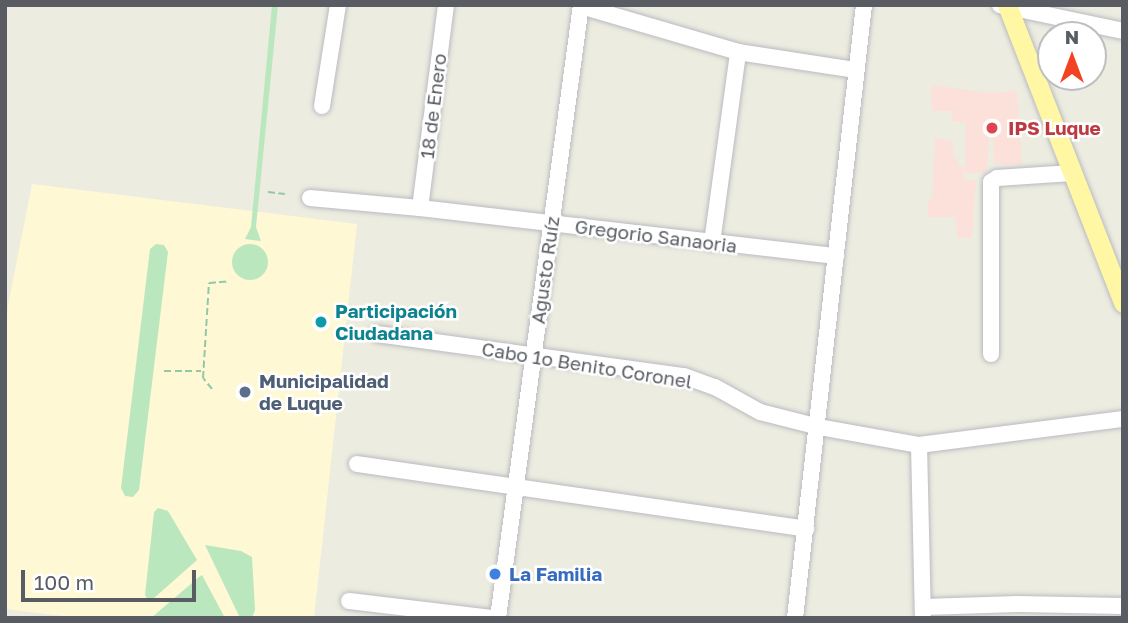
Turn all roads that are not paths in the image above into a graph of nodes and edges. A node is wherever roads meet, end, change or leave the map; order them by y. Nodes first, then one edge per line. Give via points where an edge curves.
1 (338, 5) edge
2 (446, 5) edge
3 (864, 5) edge
4 (581, 6) edge
5 (1043, 10) edge
6 (1008, 12) edge
7 (1123, 31) edge
8 (738, 52) junction
9 (855, 70) junction
10 (321, 106) dead end
11 (1072, 173) junction
12 (310, 198) dead end
13 (420, 208) junction
14 (552, 223) junction
15 (712, 243) junction
16 (836, 257) junction
17 (1123, 303) edge
18 (377, 334) dead end
19 (991, 354) dead end
20 (533, 356) junction
21 (1123, 419) edge
22 (818, 428) junction
23 (919, 444) junction
24 (357, 464) dead end
25 (516, 487) junction
26 (806, 529) junction
27 (349, 601) dead end
28 (1123, 606) edge
29 (1102, 611) edge
30 (923, 612) edge
31 (492, 618) edge
32 (498, 618) edge
33 (795, 618) edge

1 - 10 street
2 - 13 street, 18 de Enero
3 - 9 street
4 - 8 street
4 - 14 street, Agusto Ruíz
5 - 6 street
5 - 7 street
6 - 11 main road
8 - 9 street
8 - 15 street
9 - 16 street
11 - 17 main road
11 - 19 street via 991,182
12 - 13 street, Gregorio Sanaoria
13 - 14 street, Gregorio Sanaoria
14 - 15 street, Gregorio Sanaoria
14 - 20 street, Agusto Ruíz
15 - 16 street, Gregorio Sanaoria
16 - 22 street
18 - 20 street, Cabo 1o Benito Coronel
20 - 22 street, Cabo 1o Benito Coronel via 684,376 760,412
20 - 25 street, Agusto Ruíz
21 - 23 street, Cabo 1o Benito Coronel
22 - 23 street, Cabo 1o Benito Coronel
22 - 26 street
23 - 30 street
24 - 25 street
25 - 26 street
25 - 32 street, Agusto Ruíz
26 - 33 street
27 - 31 street
28 - 29 street
29 - 30 street

